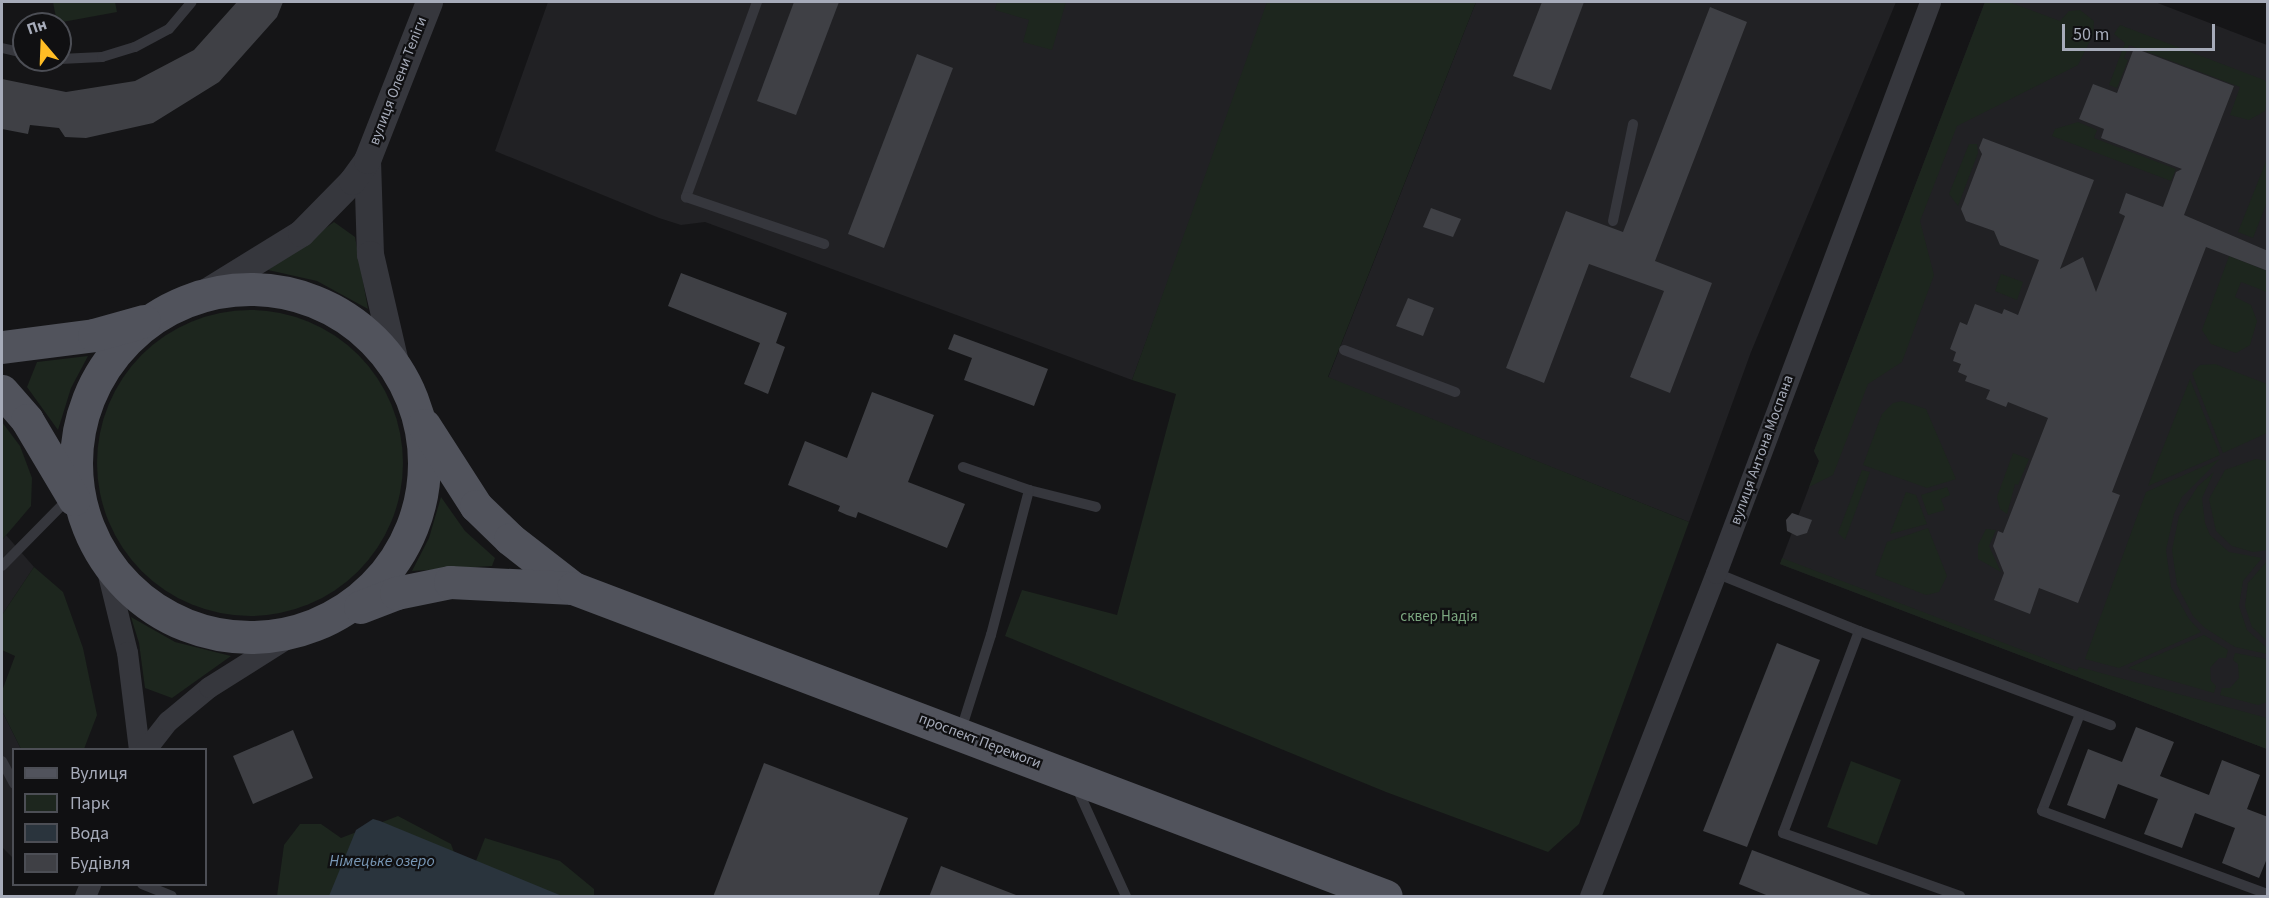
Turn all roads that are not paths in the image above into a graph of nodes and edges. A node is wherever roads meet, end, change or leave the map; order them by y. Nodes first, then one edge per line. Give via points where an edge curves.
1 (192, 2) edge
2 (429, 2) edge
3 (757, 2) edge
4 (1930, 2) edge
5 (72, 58) edge
6 (1633, 124) dead end
7 (367, 160) junction
8 (1613, 221) dead end
9 (824, 244) dead end
10 (199, 296) junction
11 (154, 318) junction
12 (2, 347) edge
13 (1344, 350) dead end
14 (396, 367) junction
15 (2, 391) edge
16 (1455, 392) dead end
17 (417, 412) junction
18 (963, 467) dead end
19 (1029, 490) junction
20 (78, 504) junction
21 (1096, 507) dead end
22 (104, 558) junction
23 (2, 566) edge
24 (1716, 573) junction
25 (573, 588) junction
26 (352, 610) junction
27 (301, 629) junction
28 (1859, 631) junction
29 (2080, 714) junction
30 (2111, 725) dead end
31 (960, 733) junction
32 (139, 748) edge
33 (147, 748) edge
34 (2, 761) edge
35 (1072, 777) junction
36 (12, 780) edge
37 (144, 886) edge
38 (2268, 894) edge
39 (172, 897) edge
40 (1126, 897) edge
41 (1386, 897) edge
42 (1590, 897) edge
43 (1960, 897) edge

1 - 5 lane via 169,29 135,47 102,57
2 - 7 street, вулиця Олени Теліги
3 - 9 lane via 686,196
4 - 24 street, вулиця Антона Моспана
6 - 8 lane
7 - 10 street, вулиця Олени Теліги via 340,196 301,233
7 - 14 street, вулиця Олени Теліги via 370,254
10 - 11 main road
10 - 14 main road via 257,289 297,295 321,304 363,330
11 - 12 main road via 94,335
11 - 20 main road via 117,350 88,400 77,440
13 - 16 lane
14 - 17 main road
15 - 20 main road via 27,420
17 - 25 main road, проспект Перемоги via 476,506
17 - 26 main road via 424,461 418,510 387,574
18 - 19 lane
19 - 21 lane
19 - 31 lane via 991,635
20 - 22 main road, проспект Перемоги
20 - 23 lane
22 - 27 main road, проспект Перемоги via 144,601 202,630 252,637
22 - 32 street via 129,662
24 - 28 lane
24 - 42 street, вулиця Антона Моспана
25 - 26 main road, проспект Перемоги via 450,582 396,593
25 - 31 main road, проспект Перемоги
26 - 27 main road, проспект Перемоги
27 - 33 street via 209,687 178,712
28 - 29 lane
28 - 43 lane via 1784,832
29 - 30 lane
29 - 38 lane via 2042,811
31 - 35 main road, проспект Перемоги
34 - 36 lane
35 - 40 lane
35 - 41 main road, проспект Перемоги
37 - 39 lane

